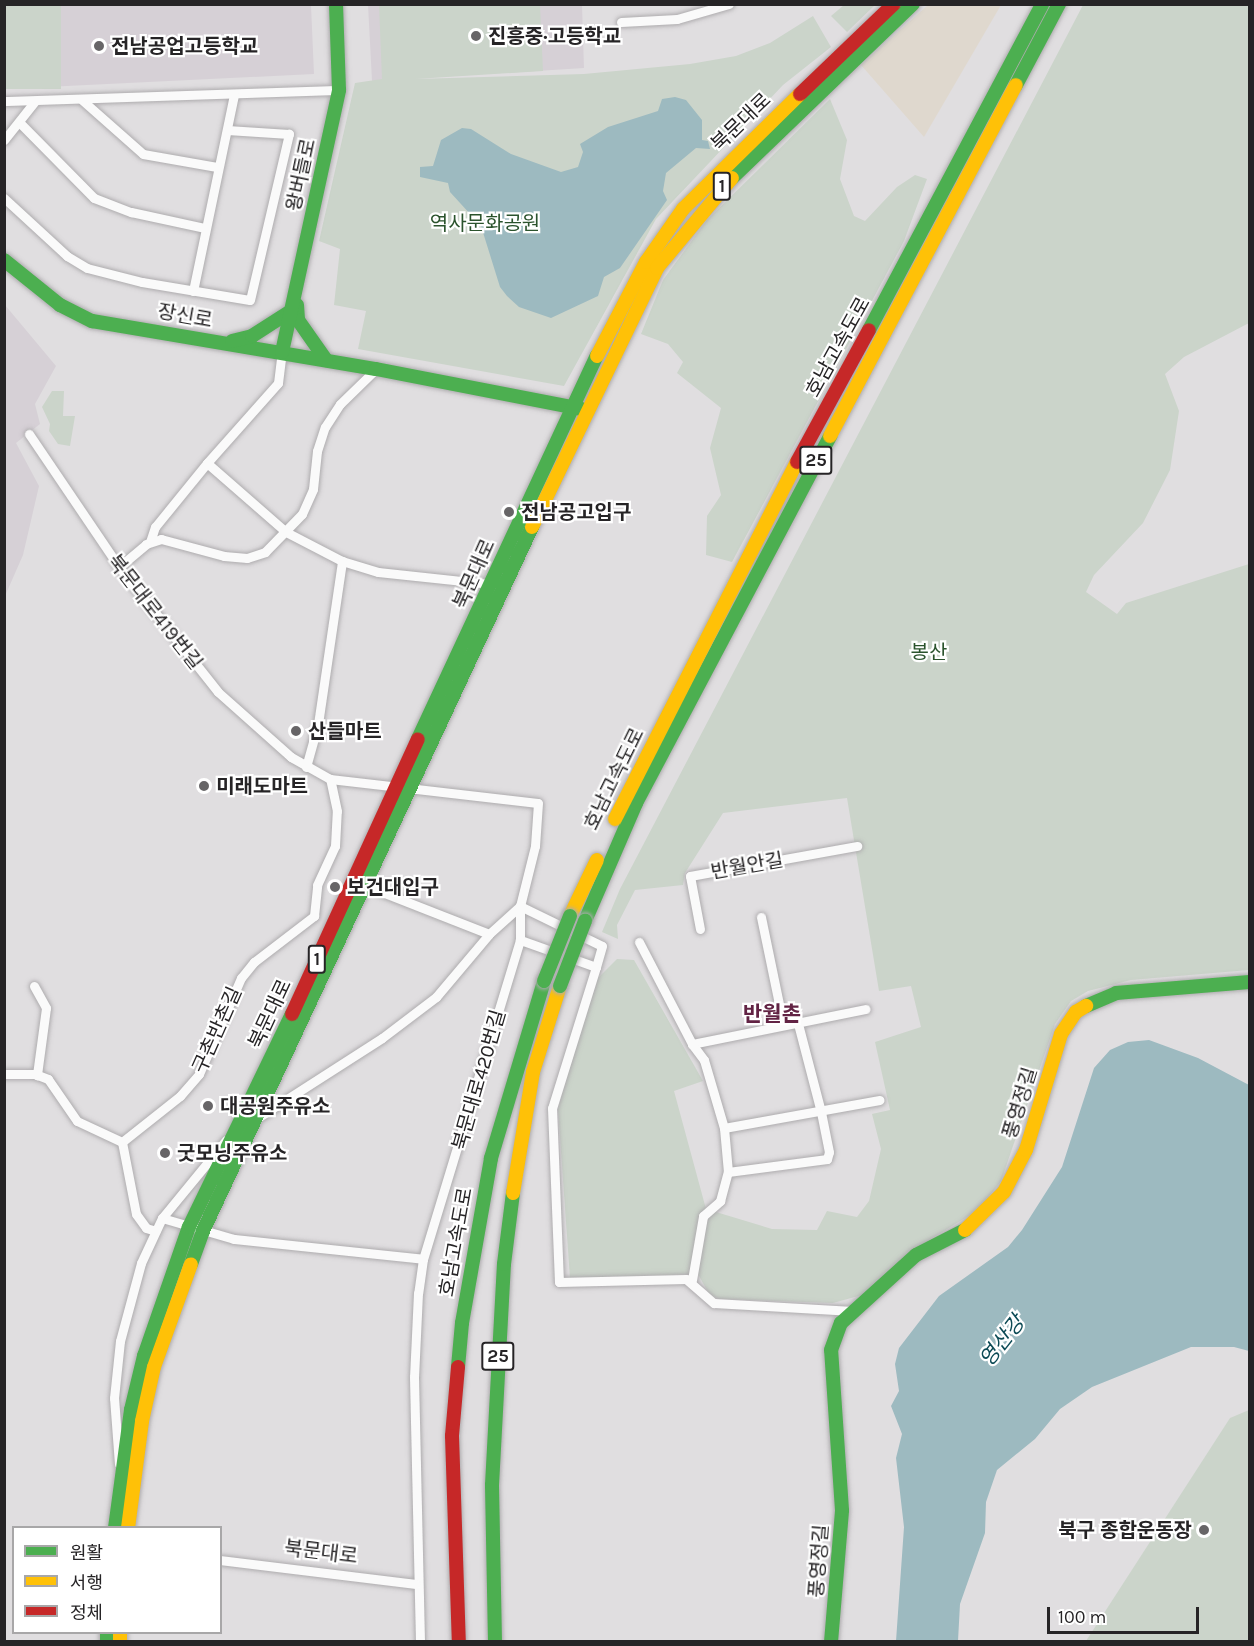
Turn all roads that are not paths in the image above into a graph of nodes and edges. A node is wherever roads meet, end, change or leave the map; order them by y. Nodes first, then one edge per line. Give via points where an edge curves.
1 (336, 4) edge
2 (729, 4) edge
3 (894, 4) edge
4 (914, 4) edge
5 (1042, 4) edge
6 (1059, 4) edge
7 (621, 22) dead end
8 (339, 90) junction
9 (234, 93) junction
10 (82, 100) junction
11 (4, 101) edge
12 (36, 101) junction
13 (20, 123) junction
14 (227, 130) junction
15 (4, 140) edge
16 (217, 167) junction
17 (4, 198) edge
18 (205, 228) junction
19 (4, 260) edge
20 (193, 291) junction
21 (295, 293) junction
22 (291, 311) junction
23 (224, 343) junction
24 (282, 352) junction
25 (326, 360) junction
26 (376, 369) junction
27 (570, 407) junction
28 (587, 411) junction
29 (29, 434) dead end
30 (207, 463) junction
31 (286, 532) junction
32 (150, 542) junction
33 (342, 561) junction
34 (119, 567) junction
35 (490, 584) junction
36 (306, 767) junction
37 (330, 779) junction
38 (404, 786) junction
39 (857, 846) dead end
40 (364, 885) junction
41 (520, 906) junction
42 (761, 917) dead end
43 (700, 929) dead end
44 (489, 934) junction
45 (520, 940) junction
46 (639, 942) dead end
47 (596, 967) junction
48 (1250, 982) edge
49 (34, 986) dead end
50 (865, 1009) dead end
51 (797, 1020) junction
52 (783, 1023) junction
53 (692, 1044) junction
54 (533, 1072) junction
55 (4, 1074) edge
56 (37, 1075) junction
57 (880, 1100) dead end
58 (821, 1112) junction
59 (257, 1119) junction
60 (239, 1126) junction
61 (724, 1128) junction
62 (122, 1142) junction
63 (728, 1172) junction
64 (162, 1218) junction
65 (189, 1227) junction
66 (156, 1231) junction
67 (203, 1231) junction
68 (423, 1259) junction
69 (692, 1280) junction
70 (853, 1311) junction
71 (452, 1436) junction
72 (121, 1475) junction
73 (115, 1526) edge
74 (128, 1526) edge
75 (222, 1560) edge
76 (416, 1584) junction
77 (420, 1641) edge
78 (450, 1641) edge
79 (459, 1641) edge
80 (495, 1641) edge
81 (504, 1641) edge
82 (831, 1641) edge

1 - 8 main road, 왕버들로
2 - 7 street via 677,18
3 - 27 main road, 북문대로 / 1 via 683,209 646,262
4 - 28 main road, 북문대로 / 1 via 759,151 686,227 657,268
5 - 71 main road, 호남고속도로 / 25, bridge via 934,213 799,458 627,794 570,916 513,1077 474,1240
6 - 54 main road, 호남고속도로 / 25, bridge via 607,863 560,986
8 - 9 street
8 - 21 main road, 왕버들로
9 - 10 street
9 - 14 street
10 - 12 street
10 - 16 street via 143,154
11 - 12 street
12 - 13 street
13 - 15 street
13 - 18 street via 94,198 131,212
14 - 16 street
14 - 20 street via 289,134 250,300
16 - 18 street
17 - 20 street via 67,256 87,268
18 - 20 street
19 - 23 main road, 장신로 via 60,305 92,321
21 - 22 main road, 왕버들로
21 - 25 main road via 298,320
22 - 23 main road via 252,336
22 - 24 main road, 왕버들로
23 - 24 main road, 장신로
24 - 25 main road, 장신로
24 - 30 street via 278,383
25 - 26 main road, 장신로
26 - 27 main road, 장신로
26 - 31 street via 340,404 325,427 317,451 313,489 302,513
27 - 28 main road, 장신로
27 - 35 main road, 북문대로 / 1
28 - 38 main road, 북문대로 / 1
29 - 34 street, 북문대로419번길
30 - 31 street
30 - 32 street via 155,527
31 - 32 street via 265,552 247,558 161,539
31 - 33 street
32 - 34 street
33 - 35 street via 378,572
33 - 36 street via 318,724
34 - 36 street, 북문대로419번길 via 234,711
35 - 38 main road, 북문대로 / 1
36 - 37 street, 북문대로419번길
37 - 38 street, 북문대로419번길
37 - 62 street, 구촌반촌길 via 337,811 335,846 317,885 314,916 254,962 241,978 206,1062 190,1087
38 - 40 main road, 북문대로 / 1
38 - 41 street, 북문대로420번길 via 538,803 536,846
38 - 60 main road, 북문대로 / 1
39 - 43 street, 반월안길 via 690,876
40 - 44 street
40 - 59 main road, 북문대로 / 1
41 - 44 street
41 - 45 street, 북문대로420번길
41 - 47 street via 602,946
42 - 52 street
44 - 59 street via 436,997 382,1038
45 - 47 street
45 - 68 street, 북문대로420번길
46 - 53 street
47 - 69 street via 552,1108 559,1282
48 - 70 main road, 풍영정길 via 1116,993 1100,997 1076,1012 1061,1034 1026,1150 1005,1192 972,1226 916,1255
49 - 56 street via 46,1008
50 - 51 street
51 - 52 street
51 - 58 street
52 - 53 street
53 - 61 street via 704,1060
54 - 80 main road, 호남고속도로 / 25 via 512,1188 498,1350 491,1545
54 - 81 main road via 533,1114 516,1240 507,1362 502,1464
55 - 56 street
56 - 62 street via 48,1079 77,1121
57 - 58 street
58 - 61 street
58 - 63 street via 827,1159
59 - 67 main road, 북문대로 / 1
60 - 64 street
60 - 65 main road, 북문대로 / 1
61 - 63 street
62 - 66 street via 136,1214 146,1228
63 - 69 street via 720,1201 703,1216
64 - 65 street
64 - 66 street
65 - 67 street
65 - 72 main road, 북문대로 / 1 via 144,1356
66 - 72 street via 141,1263 120,1341 114,1398
67 - 68 street via 234,1239
67 - 74 main road, 북문대로 / 1 via 154,1367 142,1421
68 - 76 street, 북문대로420번길 via 414,1348
69 - 70 street via 704,1298 714,1303
70 - 82 main road, 풍영정길 via 836,1330 831,1350 842,1510
71 - 78 main road via 445,1518
71 - 79 main road, 호남고속도로 / 25
72 - 73 main road, 북문대로 / 1
75 - 76 street, 북문대로
76 - 77 street, 북문대로420번길

